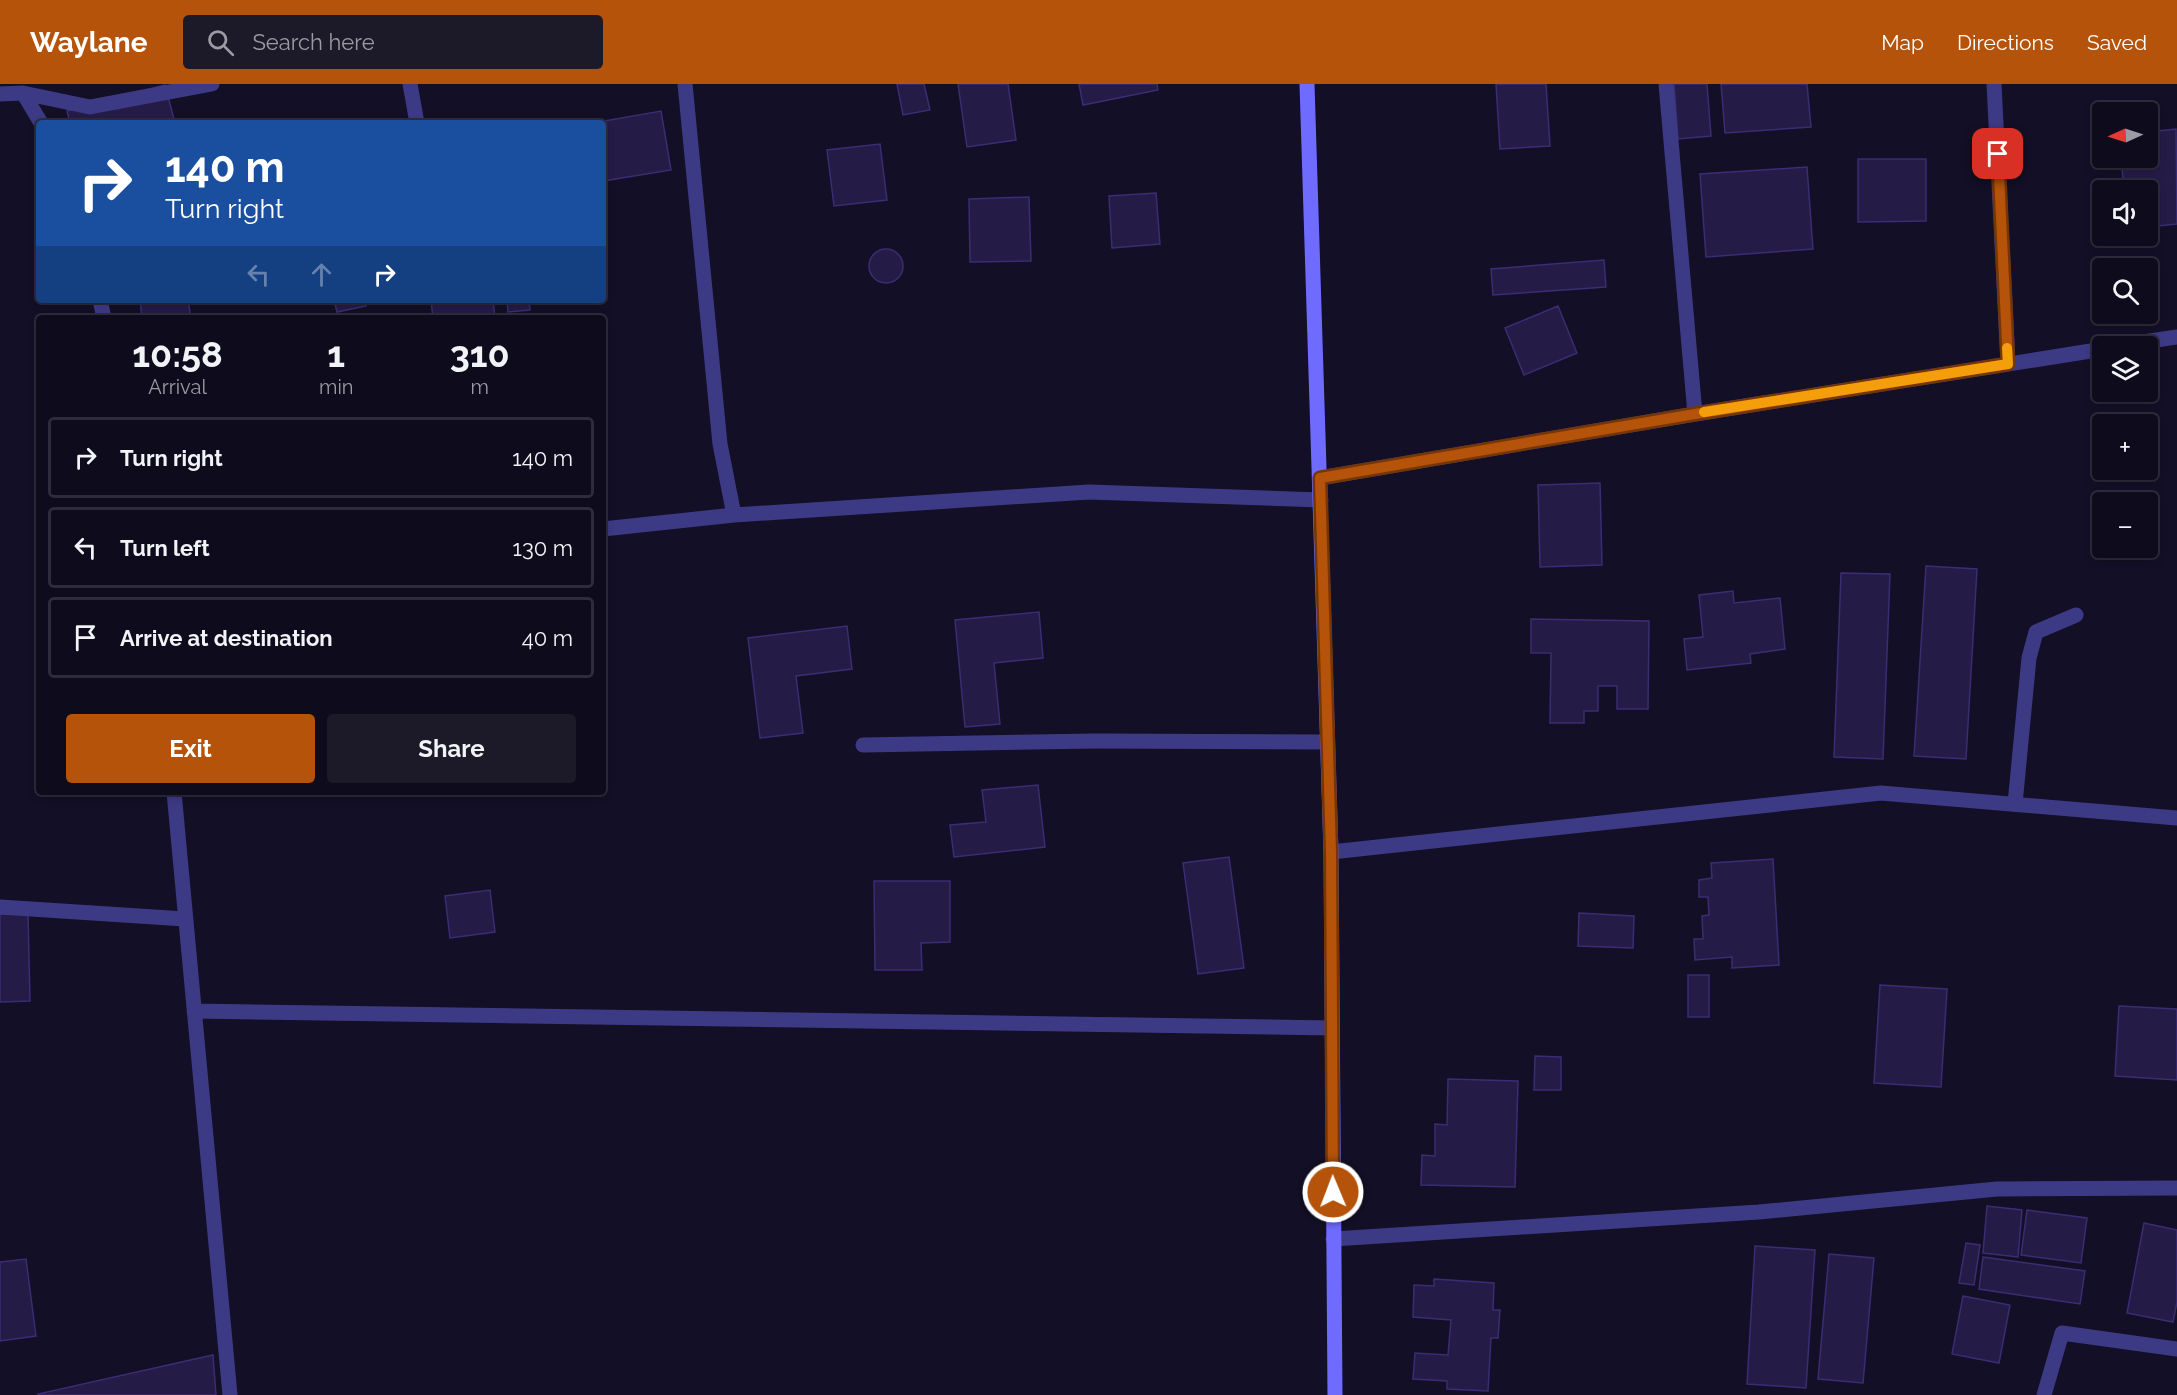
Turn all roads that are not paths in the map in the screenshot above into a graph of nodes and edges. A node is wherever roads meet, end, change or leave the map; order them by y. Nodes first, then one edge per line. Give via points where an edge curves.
1 (212, 84) edge
2 (410, 84) edge
3 (685, 84) edge
4 (1307, 84) edge
5 (1666, 84) edge
6 (1994, 84) edge
7 (23, 93) junction
8 (0, 94) edge
9 (39, 120) edge
10 (416, 120) edge
11 (2177, 336) edge
12 (2158, 339) edge
13 (2092, 351) edge
14 (2008, 364) junction
15 (1695, 414) junction
16 (1320, 478) junction
17 (1321, 500) junction
18 (734, 515) junction
19 (606, 529) edge
20 (2076, 615) dead end
21 (1326, 742) junction
22 (863, 745) dead end
23 (174, 795) edge
24 (2015, 804) junction
25 (2177, 818) edge
26 (1331, 852) junction
27 (0, 907) edge
28 (185, 918) junction
29 (195, 1011) junction
30 (1332, 1028) junction
31 (2177, 1188) edge
32 (1333, 1239) junction
33 (2177, 1349) edge
34 (230, 1395) edge
35 (1335, 1395) edge
36 (2044, 1395) edge

1 - 7 street via 90,107
2 - 10 street
3 - 18 street via 720,444
4 - 16 street
5 - 15 street
6 - 14 street
7 - 8 street
7 - 9 street
11 - 12 street
13 - 14 street
14 - 15 street
15 - 16 street
16 - 17 street
17 - 18 street via 1089,492
17 - 21 street
18 - 19 street
20 - 24 street via 2036,632 2029,658
21 - 22 street
21 - 26 street
23 - 28 street
24 - 25 street
24 - 26 street via 1881,793
26 - 30 street
27 - 28 street
28 - 29 street
29 - 30 street
29 - 34 street
30 - 32 street
31 - 32 street via 1997,1189 1759,1212
32 - 35 street
33 - 36 street via 2062,1333

